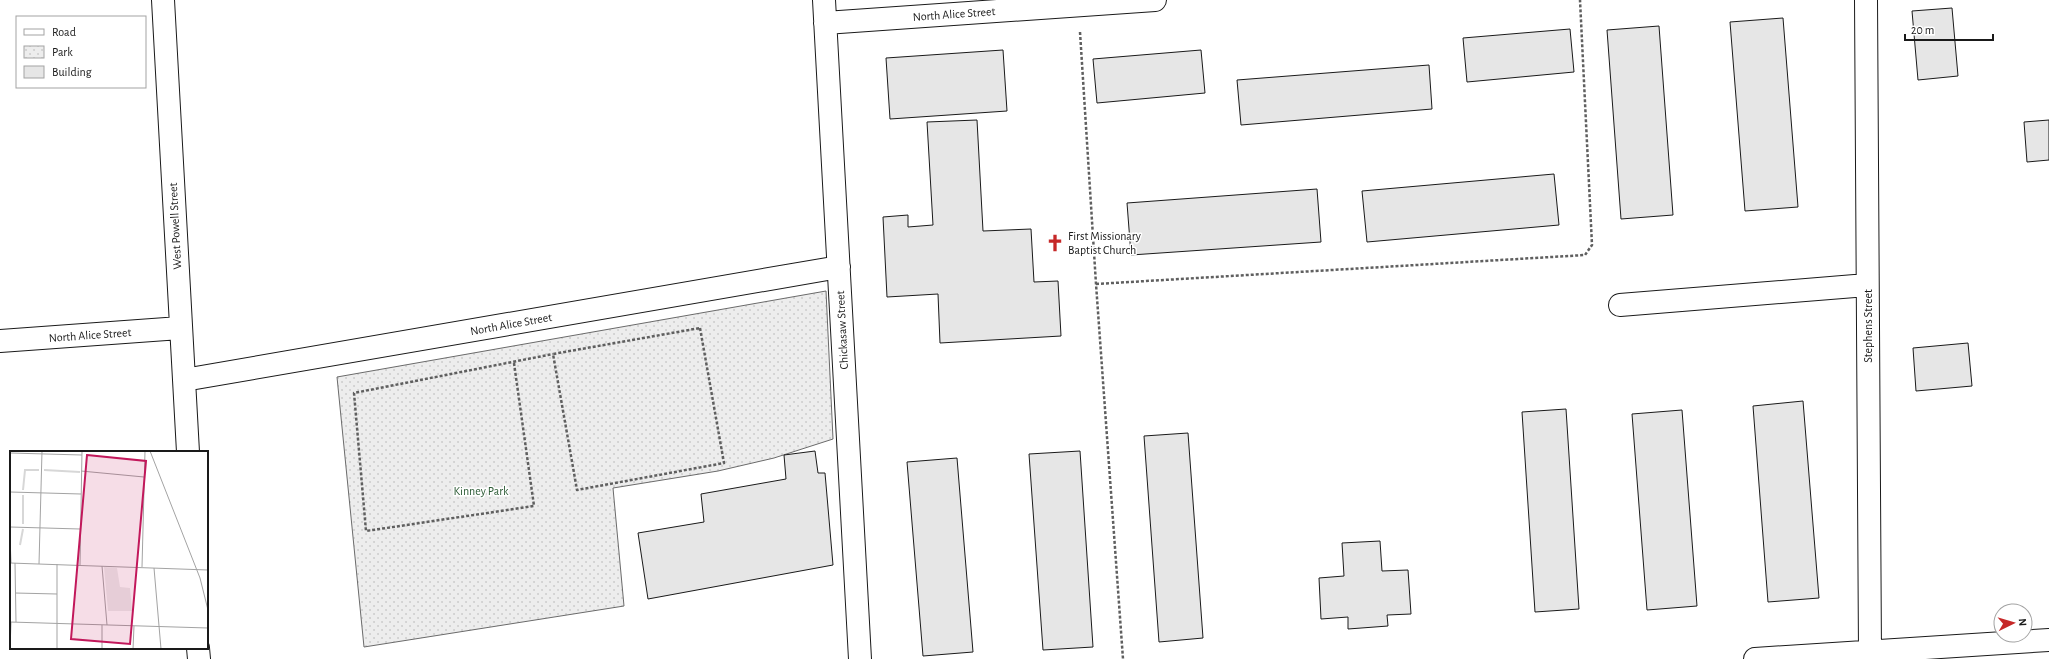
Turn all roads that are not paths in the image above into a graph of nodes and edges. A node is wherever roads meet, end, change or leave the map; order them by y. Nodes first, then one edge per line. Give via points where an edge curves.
1 (164, 0) edge
2 (824, 0) edge
3 (1155, 0) edge
4 (1866, 0) edge
5 (825, 23) junction
6 (839, 267) junction
7 (1868, 286) junction
8 (1620, 306) dead end
9 (180, 328) junction
10 (0, 341) edge
11 (184, 380) junction
12 (188, 451) edge
13 (2049, 640) edge
14 (1870, 653) junction
15 (860, 659) edge
16 (1755, 659) edge

1 - 9 street, West Powell Street
2 - 5 street, Chickasaw Street
3 - 5 street, North Alice Street
4 - 7 street, Stephens Street
5 - 6 street, Chickasaw Street
6 - 11 street, North Alice Street
6 - 15 street, Chickasaw Street
7 - 8 street
7 - 14 street, Stephens Street
9 - 10 street, North Alice Street
9 - 11 street, West Powell Street
11 - 12 street, West Powell Street
13 - 14 street
14 - 16 street

